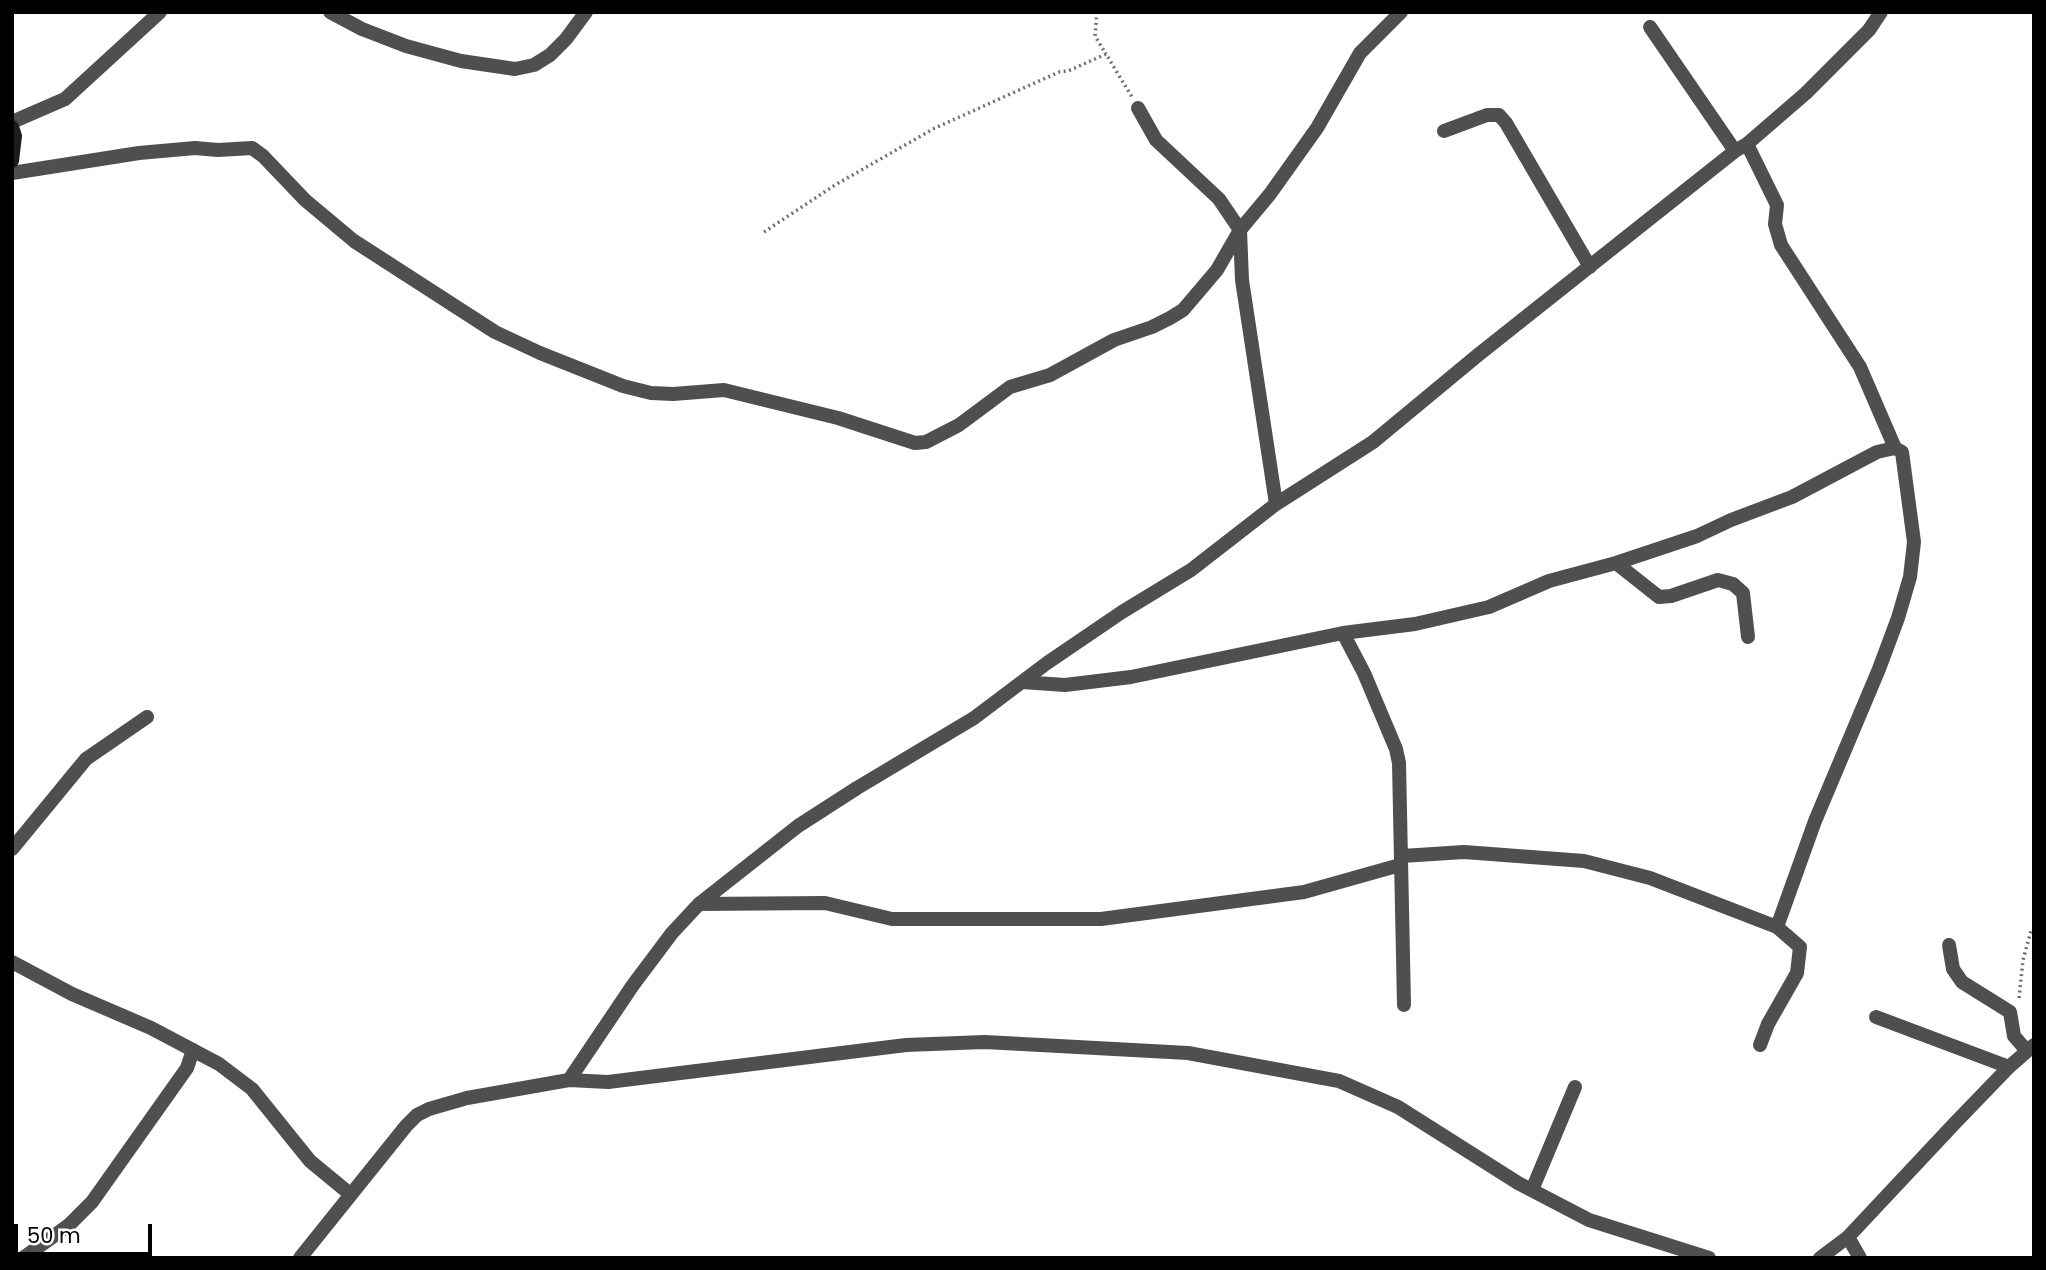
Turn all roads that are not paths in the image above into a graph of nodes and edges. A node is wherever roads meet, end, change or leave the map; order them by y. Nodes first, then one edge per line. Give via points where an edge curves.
1 (160, 12) edge
2 (330, 12) edge
3 (586, 12) edge
4 (1401, 12) edge
5 (1881, 12) edge
6 (1650, 27) dead end
7 (1138, 108) road end
8 (12, 124) edge
9 (1444, 131) dead end
10 (1741, 147) junction
11 (12, 161) edge
12 (12, 173) edge
13 (1240, 230) junction
14 (1590, 267) junction
15 (1895, 448) junction
16 (1276, 504) junction
17 (1616, 563) junction
18 (1343, 632) junction
19 (1748, 637) dead end
20 (1022, 682) junction
21 (147, 717) dead end
22 (12, 849) edge
23 (1401, 861) junction
24 (699, 904) junction
25 (1777, 927) junction
26 (1949, 946) dead end
27 (12, 962) edge
28 (1404, 1005) dead end
29 (1876, 1017) dead end
30 (1760, 1045) dead end
31 (2030, 1048) edge
32 (193, 1049) junction
33 (2009, 1067) junction
34 (569, 1080) junction
35 (1574, 1087) dead end
36 (1532, 1190) junction
37 (350, 1194) junction
38 (1848, 1237) junction
39 (23, 1258) edge
40 (300, 1258) edge
41 (1709, 1258) edge
42 (1820, 1258) edge
43 (1860, 1258) edge

1 - 8 street via 65,99
2 - 3 street via 406,46 515,69 550,55
4 - 13 street via 1360,53 1317,128
5 - 10 street via 1806,93
6 - 10 street
7 - 13 street via 1156,140 1219,199
8 - 11 main road
9 - 14 street via 1499,115
10 - 14 street
10 - 15 street via 1777,205 1775,224 1781,245 1860,367
12 - 13 street via 139,153 252,148 354,241 495,332 540,353 651,393 724,390 838,418 915,443 959,425 1010,387 1050,375 1183,310 1217,270
13 - 16 street via 1242,280
14 - 16 street via 1373,442
15 - 17 street via 1877,452 1792,497
15 - 25 street via 1902,452 1914,542 1910,577 1880,669 1815,821
16 - 20 street via 1191,570
17 - 18 street via 1549,581 1489,607 1415,624
17 - 19 street via 1659,597 1718,580 1733,584 1744,593
18 - 20 street via 1130,677 1065,685
18 - 23 street via 1396,749
20 - 24 street via 974,718 798,826
21 - 22 street via 86,759
23 - 24 street via 1304,892 1101,919 892,919 825,903
23 - 25 street via 1464,852 1584,862 1650,878
23 - 28 street
24 - 34 street via 633,985
25 - 30 street via 1800,947 1797,973
26 - 31 street via 1953,969 1962,982 2010,1012 2014,1036
27 - 32 street
29 - 33 street
31 - 33 street
32 - 37 street via 252,1089 310,1161
32 - 39 street via 187,1068 92,1202
33 - 38 street
34 - 36 street via 608,1082 906,1045 985,1042 1188,1053 1339,1081 1398,1107
34 - 37 street via 467,1098 417,1115
35 - 36 street
36 - 41 street via 1589,1220
37 - 40 street
38 - 42 street
38 - 43 street

